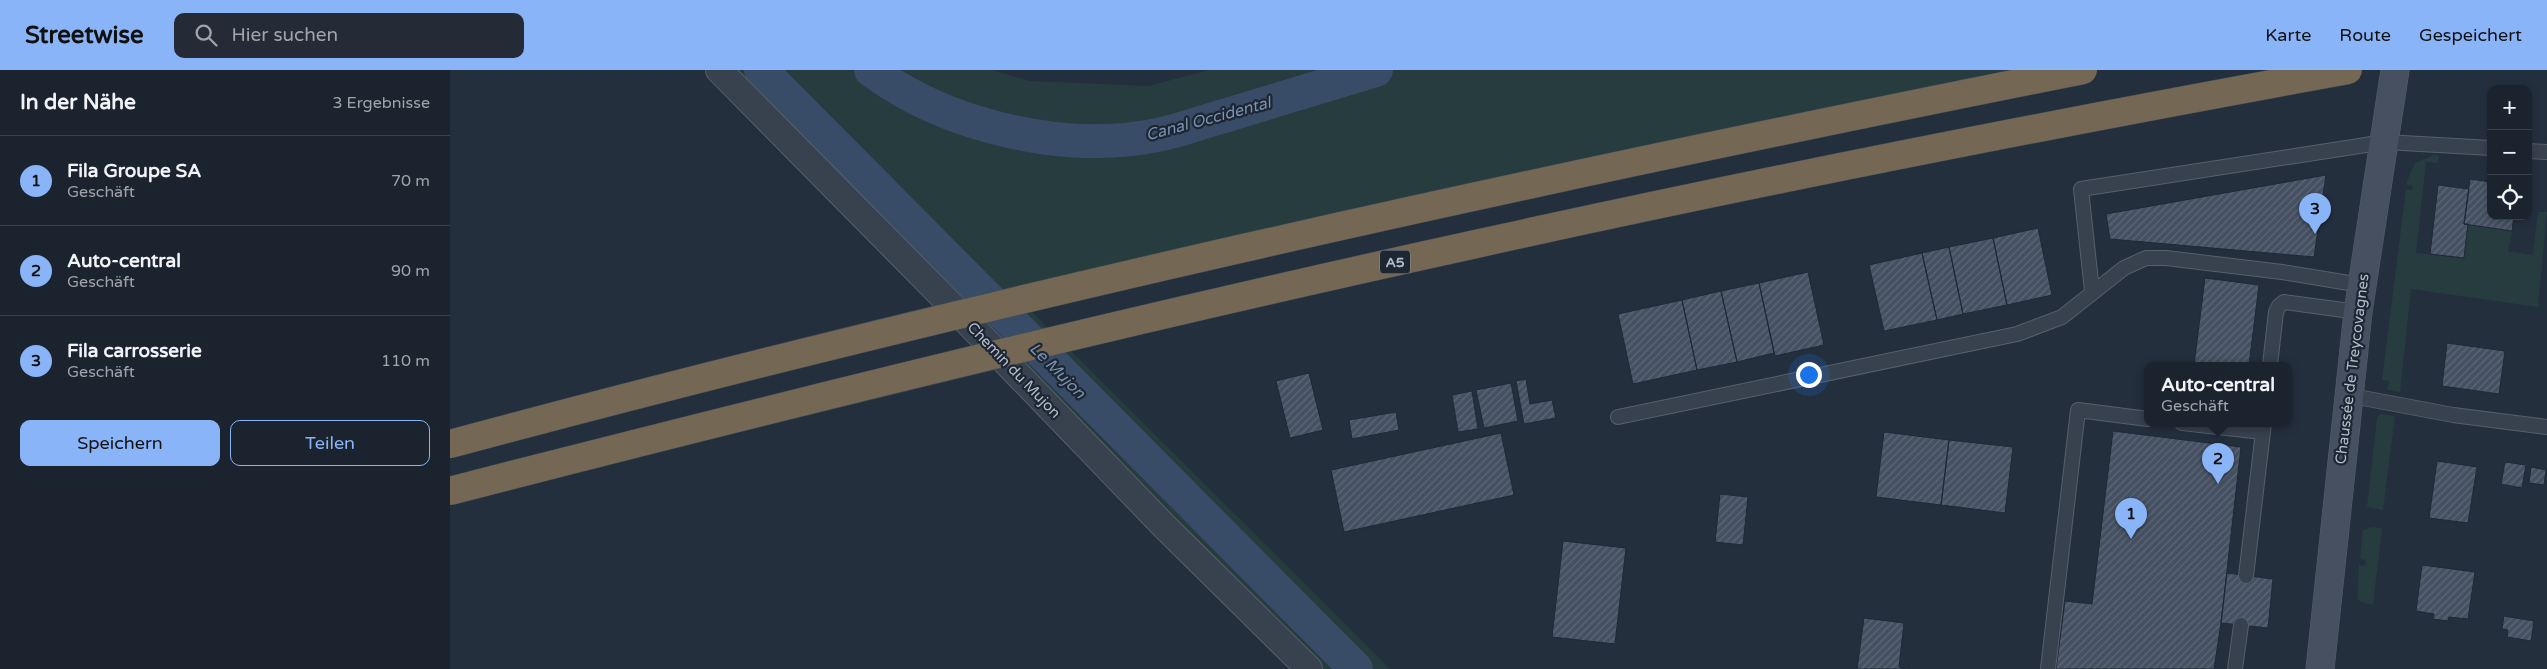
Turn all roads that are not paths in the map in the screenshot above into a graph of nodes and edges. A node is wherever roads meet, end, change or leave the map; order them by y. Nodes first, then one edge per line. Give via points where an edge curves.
1 (719, 70) edge
2 (2083, 70) edge
3 (2348, 70) edge
4 (2395, 70) edge
5 (2385, 142) junction
6 (2487, 148) edge
7 (2532, 151) edge
8 (2547, 152) edge
9 (2361, 285) junction
10 (2092, 291) junction
11 (2358, 312) junction
12 (2270, 362) edge
13 (2347, 395) junction
14 (1618, 417) dead end
15 (2144, 418) edge
16 (2264, 427) edge
17 (2547, 427) edge
18 (450, 444) edge
19 (450, 492) edge
20 (2246, 576) dead end
21 (2240, 625) dead end
22 (1309, 669) edge
23 (2048, 669) edge
24 (2235, 669) edge
25 (2320, 669) edge

1 - 22 street, Chemin du Mujon via 1164,526
2 - 18 highway, bridge via 1639,160 1048,292 651,390
3 - 19 highway, A5, bridge via 1897,156 1475,244 855,388
4 - 5 main road, Chaussée de Treycovagnes
5 - 6 lane
5 - 9 main road, Chaussée de Treycovagnes
5 - 10 lane via 2081,189
7 - 8 lane
9 - 10 lane via 2282,272 2146,258 2124,268
9 - 11 main road, Chaussée de Treycovagnes
10 - 14 lane via 2062,317 2017,334
11 - 12 lane via 2284,302 2276,312
11 - 13 main road, Chaussée de Treycovagnes
13 - 17 lane via 2453,415
13 - 25 main road, Chaussée de Treycovagnes
15 - 23 lane via 2078,410
16 - 20 lane
21 - 24 lane

